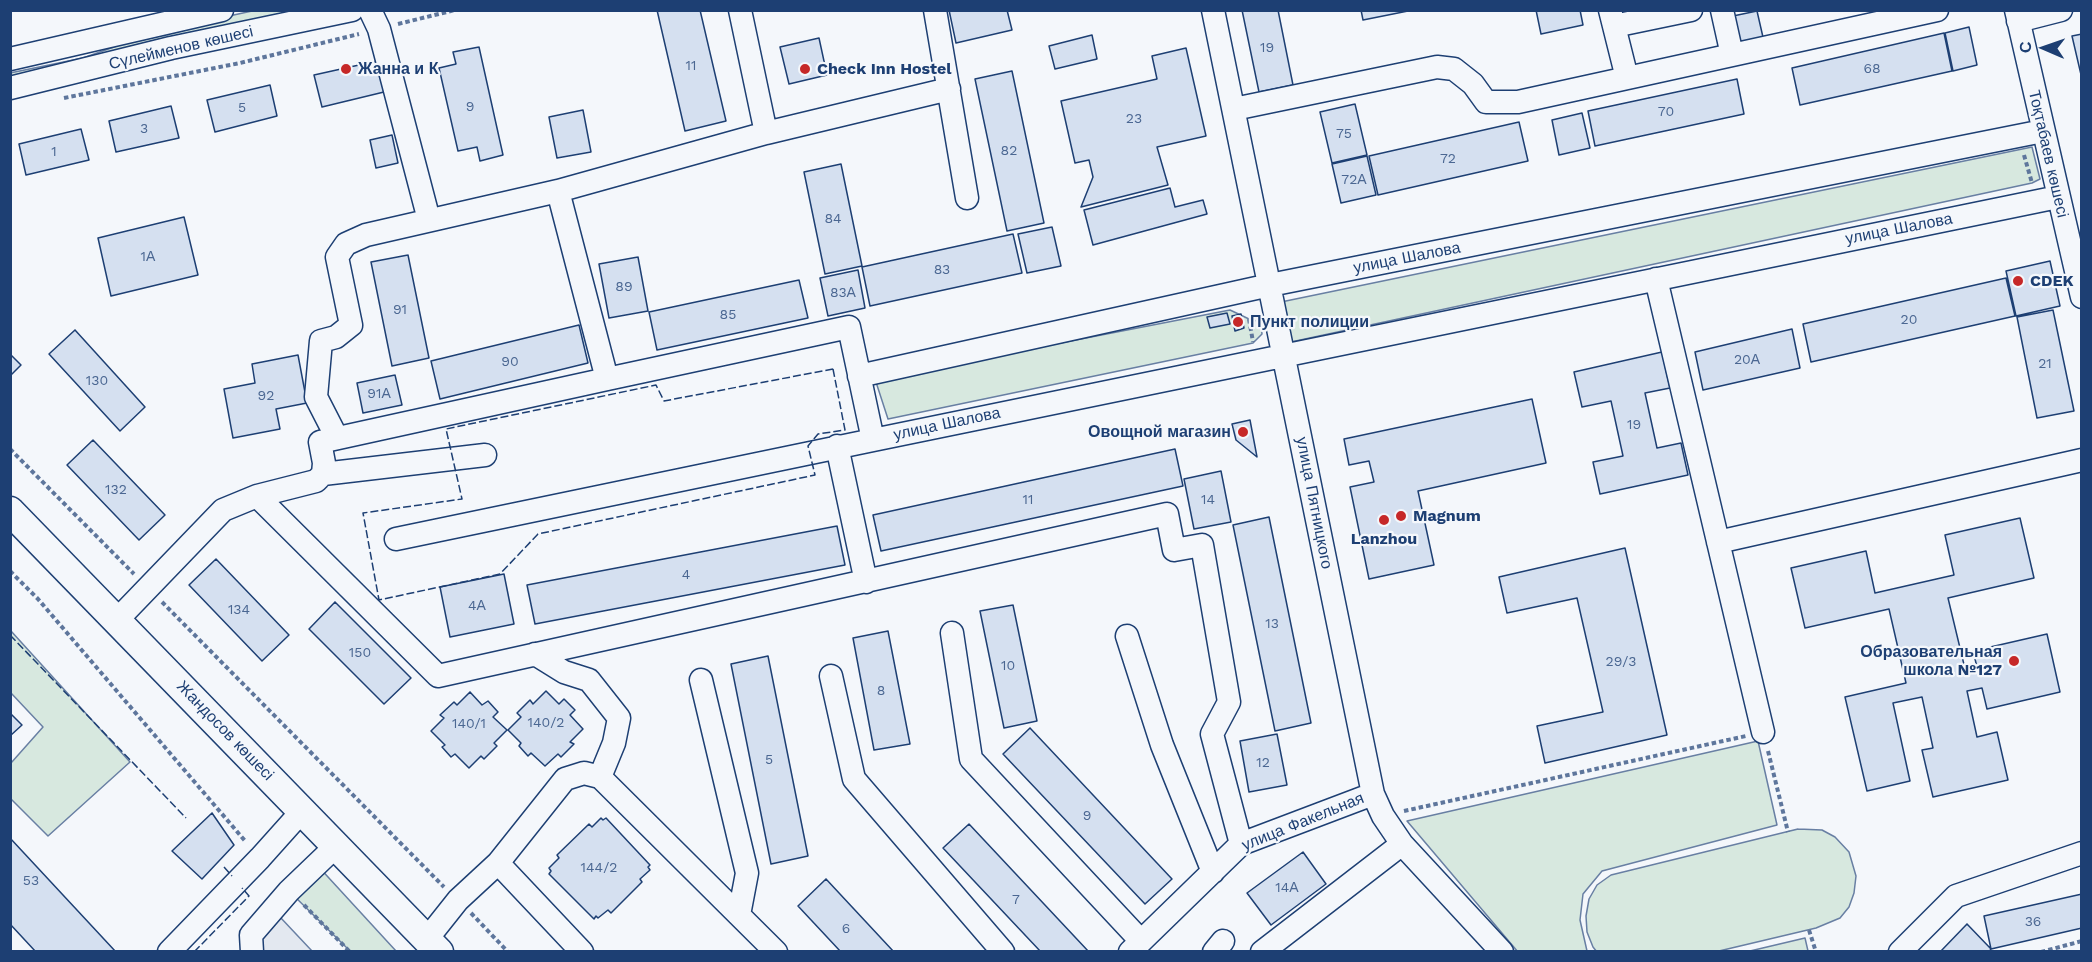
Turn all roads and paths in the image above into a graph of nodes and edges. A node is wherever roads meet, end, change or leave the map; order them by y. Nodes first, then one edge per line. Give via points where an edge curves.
1 (222, 10) edge
2 (352, 10) edge
3 (455, 10) edge
4 (740, 10) edge
5 (935, 10) edge
6 (1692, 10) edge
7 (1722, 10) edge
8 (1937, 10) edge
9 (2061, 10) edge
10 (1214, 11) edge
11 (1901, 14) edge
12 (2017, 16) edge
13 (1612, 18) edge
14 (375, 20) edge
15 (1732, 55) junction
16 (10, 59) edge
17 (1627, 78) junction
18 (10, 88) edge
19 (949, 89) junction
20 (58, 99) dead end
21 (1234, 109) junction
22 (2043, 131) junction
23 (766, 133) junction
24 (2022, 148) dead end
25 (2032, 183) dead end
26 (558, 191) junction
27 (2058, 197) junction
28 (967, 198) dead end
29 (429, 220) junction
30 (1656, 279) junction
31 (1270, 285) junction
32 (2082, 297) edge
33 (1249, 319) dead end
34 (1253, 343) dead end
35 (1284, 354) junction
36 (858, 375) junction
37 (607, 379) junction
38 (337, 438) junction
39 (873, 440) junction
40 (837, 446) junction
41 (10, 449) edge
42 (485, 455) dead end
43 (2082, 460) edge
44 (323, 474) junction
45 (257, 496) junction
46 (10, 511) edge
47 (396, 539) dead end
48 (1718, 542) junction
49 (10, 571) edge
50 (866, 582) junction
51 (148, 588) junction
52 (117, 620) junction
53 (952, 633) dead end
54 (1127, 636) dead end
55 (536, 654) junction
56 (831, 676) dead end
57 (701, 680) dead end
58 (1763, 732) junction
59 (600, 777) junction
60 (1373, 794) junction
61 (303, 810) junction
62 (1383, 816) junction
63 (1788, 832) dead end
64 (1241, 844) junction
65 (1402, 844) junction
66 (338, 845) junction
67 (2082, 853) edge
68 (260, 858) junction
69 (498, 863) junction
70 (1213, 872) junction
71 (289, 891) junction
72 (458, 900) junction
73 (739, 915) junction
74 (1809, 930) dead end
75 (2082, 941) edge
76 (433, 945) edge
77 (1136, 946) edge
78 (169, 951) edge
79 (252, 951) edge
80 (350, 951) edge
81 (508, 951) edge
82 (582, 951) edge
83 (776, 951) edge
84 (1003, 951) edge
85 (1262, 951) edge
86 (1502, 951) edge
87 (1816, 951) edge
88 (1900, 951) edge
89 (2041, 951) edge

1 - 16 street, Сүлейменов көшесі
2 - 18 street, Сүлейменов көшесі via 171,48
3 - 14 path
4 - 23 street
5 - 19 street
6 - 13 street
7 - 15 street
8 - 11 street
9 - 12 street
10 - 21 street, улица Пятницкого
11 - 15 street
12 - 22 street, Тоқтабаев көшесі
13 - 17 street
14 - 20 path via 240,63
14 - 29 street
15 - 17 street
17 - 21 street via 1518,102 1486,102 1473,84 1454,69 1437,67
19 - 23 street
19 - 28 street
21 - 31 street, улица Пятницкого
22 - 27 street, Тоқтабаев көшесі
22 - 31 street, улица Шалова
23 - 26 street
24 - 25 path
26 - 29 street
26 - 37 street
27 - 30 street, улица Шалова
27 - 32 street, Тоқтабаев көшесі
29 - 38 street via 366,235 346,244 337,257 351,326 336,337 321,341 315,397
30 - 35 street, улица Шалова
30 - 48 street
31 - 35 street, улица Пятницкого
31 - 36 street, улица Шалова
33 - 34 path
35 - 39 street, улица Шалова
35 - 60 street, улица Пятницкого
36 - 37 street via 849,327
36 - 39 street, улица Шалова
37 - 38 street
38 - 44 street via 321,442
39 - 40 street
40 - 47 street
40 - 50 street
41 - 51 path
42 - 44 street
43 - 48 street
44 - 45 street via 316,481
45 - 51 street via 223,510
45 - 55 street via 438,676
46 - 52 main road, Жандосов көшесі
48 - 58 street
49 - 68 path
50 - 55 street
50 - 64 street via 1167,514 1174,550 1202,545 1229,702 1212,734
51 - 52 street
51 - 72 path
52 - 61 main road, Жандосов көшесі
53 - 77 street via 971,759
54 - 70 street via 1162,745
55 - 59 street via 564,672 590,680 619,718
56 - 84 street via 854,779
57 - 73 street via 747,873
58 - 62 path
58 - 63 path
59 - 69 street via 584,773 565,779
59 - 73 street
60 - 62 street, улица Пятницкого
60 - 64 street, улица Факельная
61 - 66 main road, Жандосов көшесі
61 - 68 street
62 - 65 street, улица Пятницкого
64 - 70 street, улица Факельная
65 - 85 street
65 - 86 street, улица Пятницкого
66 - 71 street
66 - 76 main road, Жандосов көшесі
67 - 88 street via 1956,896
68 - 78 street
69 - 72 street
69 - 82 street
70 - 77 street, улица Факельная
71 - 79 street via 251,935
71 - 80 path
72 - 76 street
72 - 81 path
73 - 83 street
74 - 87 path
75 - 89 path

